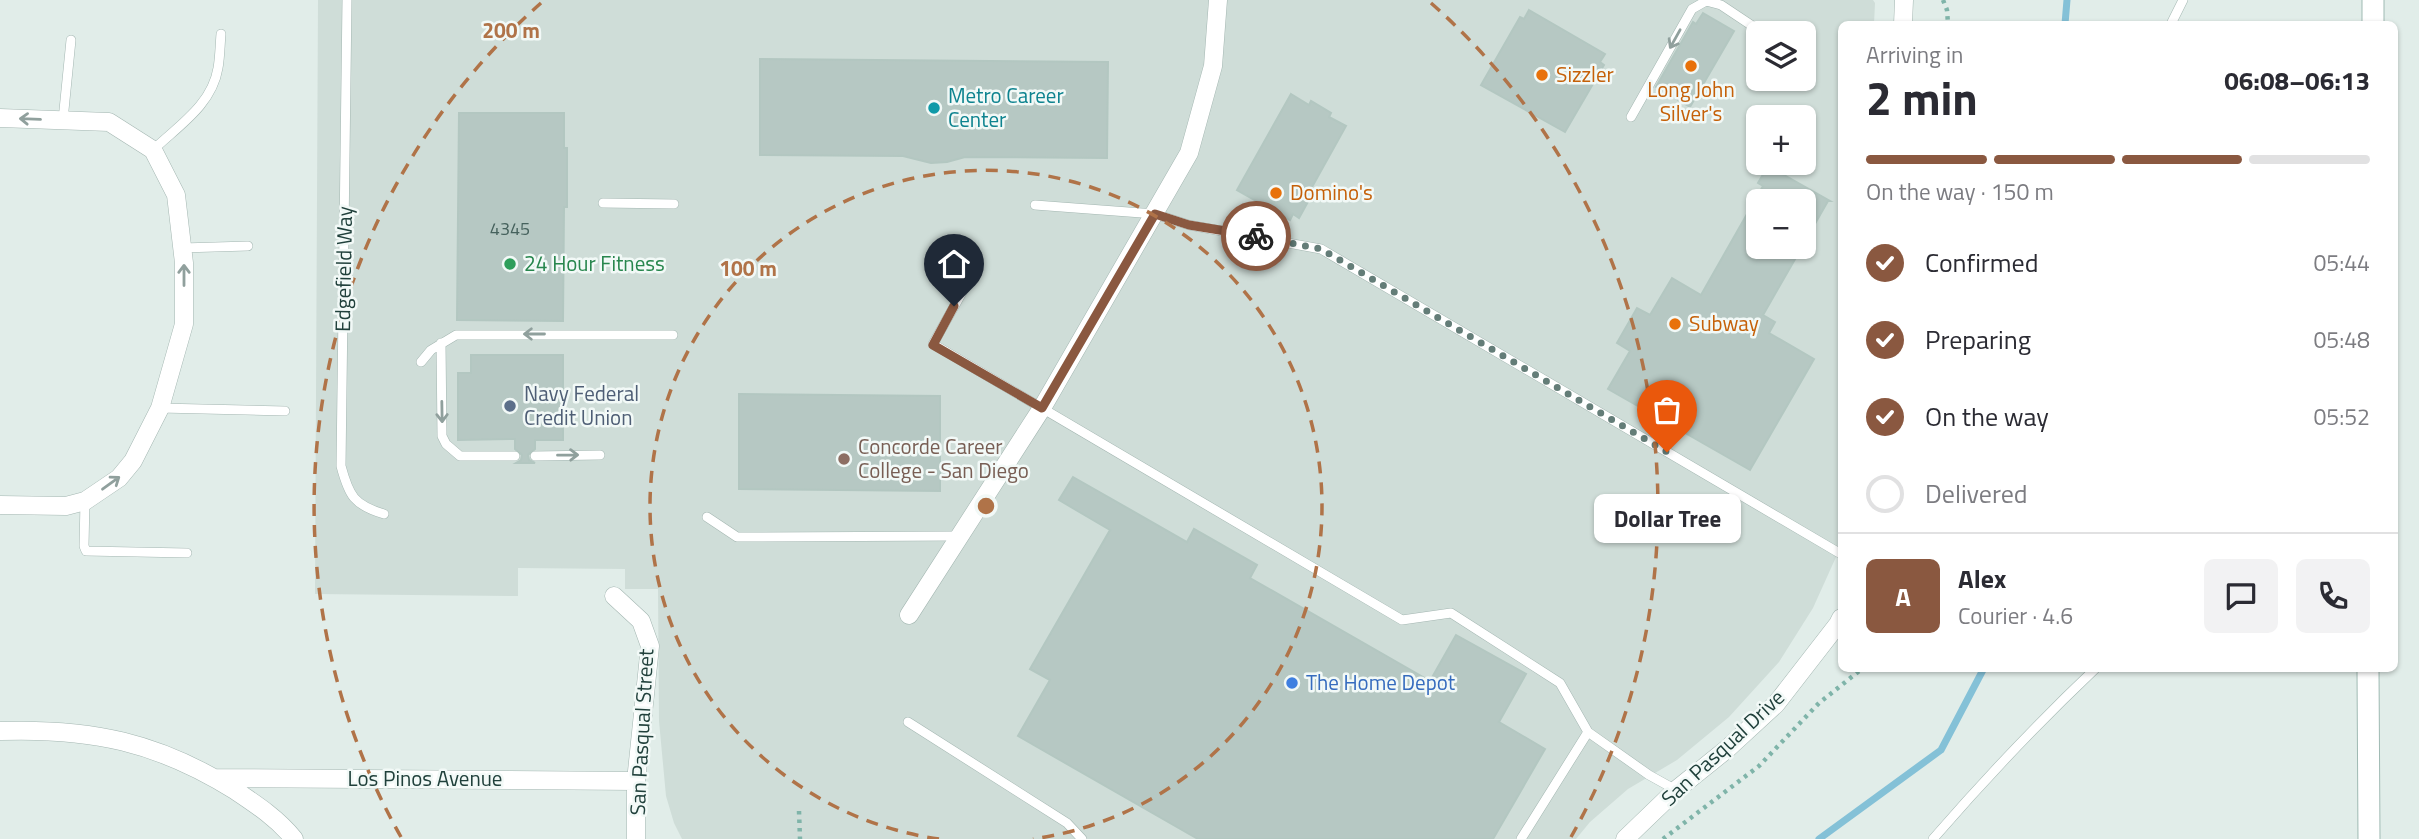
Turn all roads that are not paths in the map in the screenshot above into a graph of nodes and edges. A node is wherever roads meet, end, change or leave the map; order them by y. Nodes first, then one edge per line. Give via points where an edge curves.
1 (347, 0) edge
2 (1218, 0) edge
3 (1904, 0) edge
4 (2183, 0) edge
5 (2373, 0) edge
6 (1903, 21) edge
7 (2172, 21) edge
8 (2373, 21) edge
9 (1746, 22) edge
10 (221, 34) dead end
11 (71, 40) dead end
12 (1631, 117) dead end
13 (0, 118) edge
14 (63, 120) junction
15 (152, 150) junction
16 (603, 203) dead end
17 (674, 204) dead end
18 (1035, 205) dead end
19 (1155, 214) junction
20 (248, 246) dead end
21 (182, 248) junction
22 (965, 287) dead end
23 (673, 335) dead end
24 (441, 343) junction
25 (421, 362) dead end
26 (160, 408) junction
27 (1042, 408) junction
28 (285, 411) dead end
29 (600, 455) dead end
30 (515, 456) dead end
31 (535, 456) dead end
32 (85, 501) junction
33 (0, 505) edge
34 (384, 514) dead end
35 (707, 517) dead end
36 (958, 537) junction
37 (1838, 552) edge
38 (187, 553) dead end
39 (614, 596) dead end
40 (909, 615) dead end
41 (1838, 622) edge
42 (2092, 672) edge
43 (2368, 672) edge
44 (908, 722) dead end
45 (0, 731) edge
46 (1588, 732) junction
47 (215, 778) junction
48 (636, 781) junction
49 (1676, 790) junction
50 (294, 839) edge
51 (636, 839) edge
52 (1082, 839) edge
53 (1521, 839) edge
54 (1625, 839) edge
55 (1933, 839) edge
56 (2369, 839) edge

1 - 34 lane, Edgefield Way via 341,466 348,492 364,508
2 - 19 street via 1213,66 1189,153
3 - 6 street
4 - 7 lane
5 - 8 street
9 -> 12 lane via 1706,1 1692,9
10 - 15 lane via 211,90 200,107
11 - 14 lane
14 -> 13 street
14 - 15 street via 109,122
15 - 21 street via 176,195
16 - 17 lane
18 - 19 lane
19 - 27 street
19 - 37 lane via 1189,225 1321,249
20 - 21 lane
26 -> 21 street via 184,324
22 - 27 lane via 933,345
23 -> 24 lane via 456,335
24 - 25 lane
24 -> 30 lane via 442,436 446,444 460,456
26 - 28 lane
32 -> 26 street via 119,478 133,461
27 - 36 street
27 - 46 lane via 1402,620 1451,613 1560,683
31 -> 29 lane
32 - 33 street via 66,506
32 - 38 lane via 86,551
35 - 36 lane via 737,537
36 - 40 street
39 - 48 street, San Pasqual Street via 641,621 650,646
41 - 49 street, San Pasqual Drive via 1776,704
42 - 55 lane
43 - 56 street
44 - 52 lane via 1067,823
45 - 47 street via 97,735 157,750
46 - 49 lane
46 - 53 lane
47 - 48 street, Los Pinos Avenue
47 - 50 street via 268,812
48 - 51 street, San Pasqual Street
49 - 54 street, San Pasqual Drive

